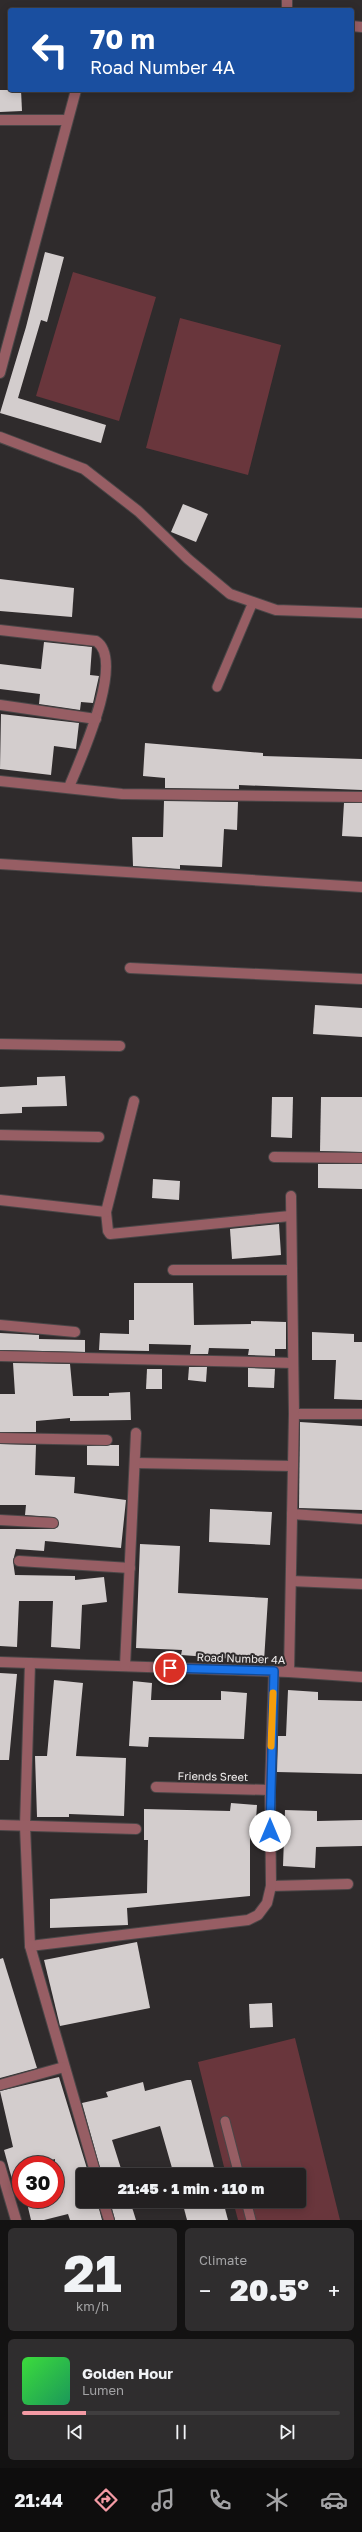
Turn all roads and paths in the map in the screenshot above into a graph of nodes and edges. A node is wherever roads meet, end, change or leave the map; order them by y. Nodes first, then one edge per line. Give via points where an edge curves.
1 (75, 92) edge
2 (0, 120) edge
3 (67, 120) junction
4 (0, 373) edge
5 (0, 437) edge
6 (253, 602) junction
7 (362, 613) edge
8 (0, 630) edge
9 (217, 687) dead end
10 (0, 705) edge
11 (96, 719) junction
12 (0, 781) edge
13 (70, 787) junction
14 (362, 797) edge
15 (0, 864) edge
16 (362, 887) edge
17 (130, 968) dead end
18 (362, 979) edge
19 (0, 1044) edge
20 (120, 1046) dead end
21 (134, 1101) dead end
22 (0, 1135) edge
23 (99, 1137) dead end
24 (274, 1157) dead end
25 (362, 1158) edge
26 (291, 1196) dead end
27 (0, 1200) edge
28 (106, 1212) junction
29 (290, 1216) junction
30 (172, 1270) dead end
31 (292, 1270) junction
32 (0, 1324) edge
33 (75, 1332) dead end
34 (0, 1356) edge
35 (293, 1363) junction
36 (294, 1414) junction
37 (362, 1414) edge
38 (136, 1433) dead end
39 (0, 1438) edge
40 (107, 1440) dead end
41 (135, 1463) junction
42 (292, 1466) junction
43 (292, 1514) junction
44 (362, 1519) edge
45 (0, 1520) edge
46 (53, 1523) dead end
47 (19, 1561) dead end
48 (130, 1568) junction
49 (291, 1581) junction
50 (362, 1584) edge
51 (0, 1662) edge
52 (30, 1663) junction
53 (125, 1666) junction
54 (274, 1671) junction
55 (289, 1672) junction
56 (362, 1677) edge
57 (156, 1787) dead end
58 (270, 1790) junction
59 (0, 1826) edge
60 (25, 1826) junction
61 (136, 1829) dead end
62 (348, 1884) dead end
63 (271, 1886) junction
64 (30, 1946) junction
65 (64, 2067) junction
66 (0, 2086) edge
67 (225, 2121) dead end
68 (0, 2166) edge
69 (94, 2168) edge
70 (237, 2168) edge
71 (105, 2208) edge
72 (248, 2208) edge
73 (16, 2220) edge
74 (109, 2220) edge
75 (251, 2220) edge

1 - 3 street
2 - 3 street
3 - 4 street
5 - 6 street via 84,469 138,511 188,559 230,594
6 - 7 street via 276,610
6 - 9 lane
8 - 11 street via 96,641 103,645 107,654 104,690
10 - 11 street
11 - 13 street
12 - 13 street
13 - 14 street via 122,794
15 - 16 street
17 - 18 street
19 - 20 street
21 - 28 street
22 - 23 street
24 - 25 street
26 - 29 street
27 - 28 street
28 - 29 street via 110,1234
29 - 31 street
30 - 31 street
31 - 35 street
32 - 33 street
34 - 35 street
35 - 36 street
36 - 37 street
36 - 42 street
38 - 41 street
39 - 40 street
41 - 42 street
41 - 48 street
42 - 43 street
43 - 44 street
43 - 49 street
45 - 46 street
47 - 48 street
48 - 53 street
49 - 50 street
49 - 55 street
51 - 52 street, Road Number 4A
52 - 53 street, Road Number 4A
52 - 60 street
53 - 54 street, Road Number 4A
54 - 55 street, Road Number 4A
54 - 58 street
55 - 56 street, Road Number 4A
57 - 58 street, Friends Sreet
58 - 63 street
59 - 60 street
60 - 61 street
60 - 64 street
62 - 63 street
63 - 64 street via 267,1903 258,1914 248,1920
64 - 65 street
65 - 66 street
65 - 69 street
67 - 70 lane
68 - 73 street
71 - 74 street
72 - 75 lane

